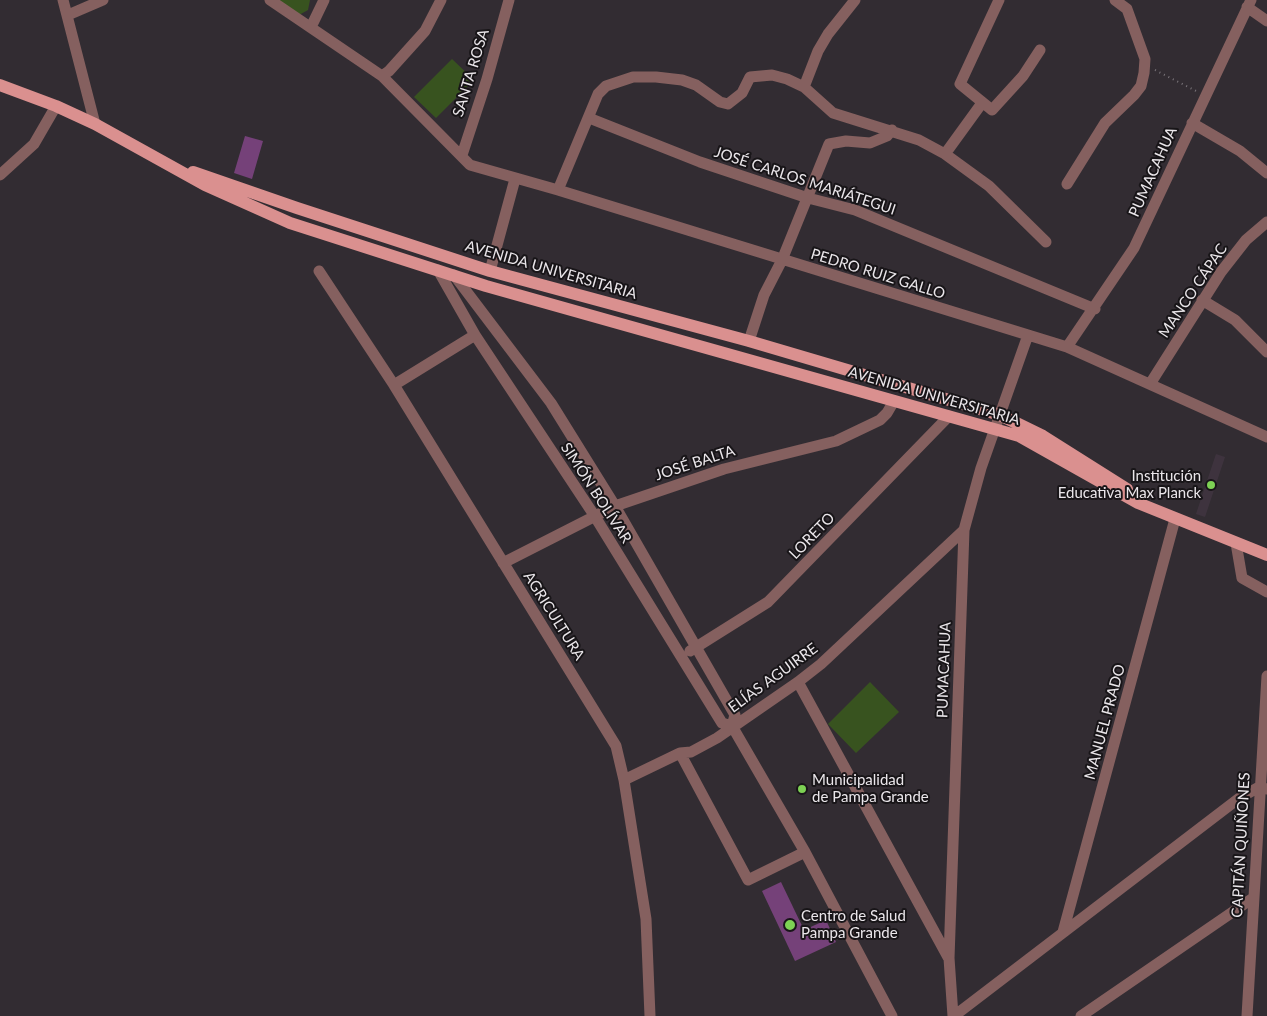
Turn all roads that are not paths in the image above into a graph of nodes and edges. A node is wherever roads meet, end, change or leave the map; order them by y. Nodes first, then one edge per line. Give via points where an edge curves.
1 (63, 0) edge
2 (104, 0) edge
3 (270, 0) edge
4 (324, 0) edge
5 (442, 0) edge
6 (509, 0) edge
7 (854, 0) edge
8 (999, 0) edge
9 (1115, 0) edge
10 (1249, 3) edge
11 (1129, 4) edge
12 (68, 15) junction
13 (1267, 21) edge
14 (311, 27) junction
15 (1040, 50) dead end
16 (382, 76) junction
17 (0, 85) edge
18 (804, 87) junction
19 (982, 103) junction
20 (56, 106) junction
21 (588, 118) junction
22 (1192, 123) junction
23 (95, 124) junction
24 (892, 130) junction
25 (945, 154) junction
26 (462, 155) junction
27 (156, 157) junction
28 (1267, 173) edge
29 (0, 175) edge
30 (515, 179) junction
31 (1067, 184) dead end
32 (558, 190) junction
33 (808, 198) junction
34 (1267, 222) edge
35 (1046, 242) dead end
36 (782, 260) junction
37 (438, 270) junction
38 (319, 271) dead end
39 (490, 271) junction
40 (454, 275) junction
41 (1202, 300) junction
42 (1095, 309) junction
43 (475, 335) junction
44 (1028, 335) junction
45 (748, 341) junction
46 (1067, 347) junction
47 (1267, 352) edge
48 (1150, 384) junction
49 (394, 385) junction
50 (894, 400) junction
51 (1000, 415) junction
52 (950, 416) junction
53 (996, 428) junction
54 (1267, 437) edge
55 (615, 506) junction
56 (594, 515) junction
57 (1175, 519) junction
58 (964, 530) junction
59 (1236, 543) junction
60 (1267, 555) edge
61 (504, 562) junction
62 (1267, 592) edge
63 (695, 648) junction
64 (680, 657) junction
65 (1267, 676) edge
66 (798, 682) junction
67 (732, 726) junction
68 (680, 753) junction
69 (624, 780) junction
70 (1263, 788) edge
71 (805, 852) junction
72 (1253, 898) junction
73 (1063, 932) junction
74 (949, 958) junction
75 (885, 1004) junction
76 (650, 1016) edge
77 (888, 1016) edge
78 (892, 1016) edge
79 (954, 1016) edge
80 (1081, 1016) edge
81 (1247, 1016) edge
82 (1256, 1016) edge

1 - 12 street
2 - 12 street
3 - 14 street
4 - 14 street
5 - 16 street via 425,31
6 - 26 street, SANTA ROSA via 488,79
7 - 18 street via 818,51
8 - 19 street via 960,84
9 - 11 street
10 - 13 street
10 - 22 street, PUMACAHUA
11 - 31 street via 1144,64 1141,86 1105,123
12 - 23 street
14 - 16 street
15 - 19 street via 1002,102 992,110
16 - 26 street
17 - 20 main road
18 - 21 street via 772,74 750,77 742,93 728,104 682,80 633,77 606,86 598,94
18 - 24 street via 833,113
19 - 25 street
20 - 23 main road
20 - 29 street via 34,144
21 - 32 street
21 - 33 street, JOSÉ CARLOS MARIÁTEGUI via 661,148
22 - 28 street via 1240,151
22 - 42 street, PUMACAHUA via 1134,248
23 - 27 main road
24 - 25 street
24 - 33 street via 887,136 870,143 846,141 829,144
25 - 35 street via 990,186
26 - 30 street, PEDRO RUIZ GALLO via 470,165
27 - 37 main road, AVENIDA UNIVERSITARIA via 205,186 290,223
27 - 39 main road, AVENIDA UNIVERSITARIA via 297,208
30 - 32 street, PEDRO RUIZ GALLO
30 - 39 street
32 - 36 street, PEDRO RUIZ GALLO
33 - 36 street
33 - 42 street, JOSÉ CARLOS MARIÁTEGUI via 855,210
34 - 41 street, MANCO CÁPAC via 1246,240
36 - 44 street, PEDRO RUIZ GALLO
36 - 45 street via 764,295
37 - 40 main road, AVENIDA UNIVERSITARIA
37 - 43 street, SIMÓN BOLÍVAR
38 - 49 street, AGRICULTURA
39 - 45 main road, AVENIDA UNIVERSITARIA
40 - 50 main road, AVENIDA UNIVERSITARIA
40 - 55 street, SIMÓN BOLÍVAR via 551,403
41 - 47 street via 1235,320
41 - 48 street, MANCO CÁPAC
42 - 46 street, PUMACAHUA
43 - 49 street
43 - 56 street, SIMÓN BOLÍVAR
44 - 46 street, PEDRO RUIZ GALLO
44 - 51 street, PUMACAHUA
45 - 51 main road, AVENIDA UNIVERSITARIA
46 - 48 street, PEDRO RUIZ GALLO
48 - 54 street, PEDRO RUIZ GALLO
49 - 61 street, AGRICULTURA
50 - 52 main road, AVENIDA UNIVERSITARIA
50 - 55 street, JOSÉ BALTA via 880,420 836,441 724,468
51 - 53 street, PUMACAHUA
51 - 57 main road, AVENIDA UNIVERSITARIA via 1043,436
52 - 53 main road, AVENIDA UNIVERSITARIA
52 - 63 street, LORETO via 768,602
53 - 57 main road, AVENIDA UNIVERSITARIA via 1042,447 1093,479
53 - 58 street, PUMACAHUA
55 - 56 street, JOSÉ BALTA
55 - 63 street, SIMÓN BOLÍVAR
56 - 61 street, JOSÉ BALTA
56 - 64 street, SIMÓN BOLÍVAR
57 - 59 main road
57 - 73 street, MANUEL PRADO
58 - 66 street, ELÍAS AGUIRRE
58 - 74 street, PUMACAHUA
59 - 60 main road
59 - 62 street via 1242,578
61 - 69 street, AGRICULTURA via 616,746
63 - 64 street, LORETO
63 - 67 street, SIMÓN BOLÍVAR via 734,714
64 - 67 street, SIMÓN BOLÍVAR via 722,723
65 - 70 street, CAPITÁN QUIÑONES
66 - 67 street, ELÍAS AGUIRRE
66 - 74 street
67 - 68 street, ELÍAS AGUIRRE via 691,752
67 - 71 street, SIMÓN BOLÍVAR
68 - 69 street, ELÍAS AGUIRRE
68 - 71 street via 748,880
69 - 76 street, AGRICULTURA via 646,919
70 - 72 street, CAPITÁN QUIÑONES
70 - 73 street via 1238,799
71 - 75 street, SIMÓN BOLÍVAR
72 - 80 street
72 - 81 street, CAPITÁN QUIÑONES
73 - 79 street
74 - 79 street, PUMACAHUA
75 - 77 street, SIMÓN BOLÍVAR
75 - 78 street, SIMÓN BOLÍVAR
81 - 82 street

